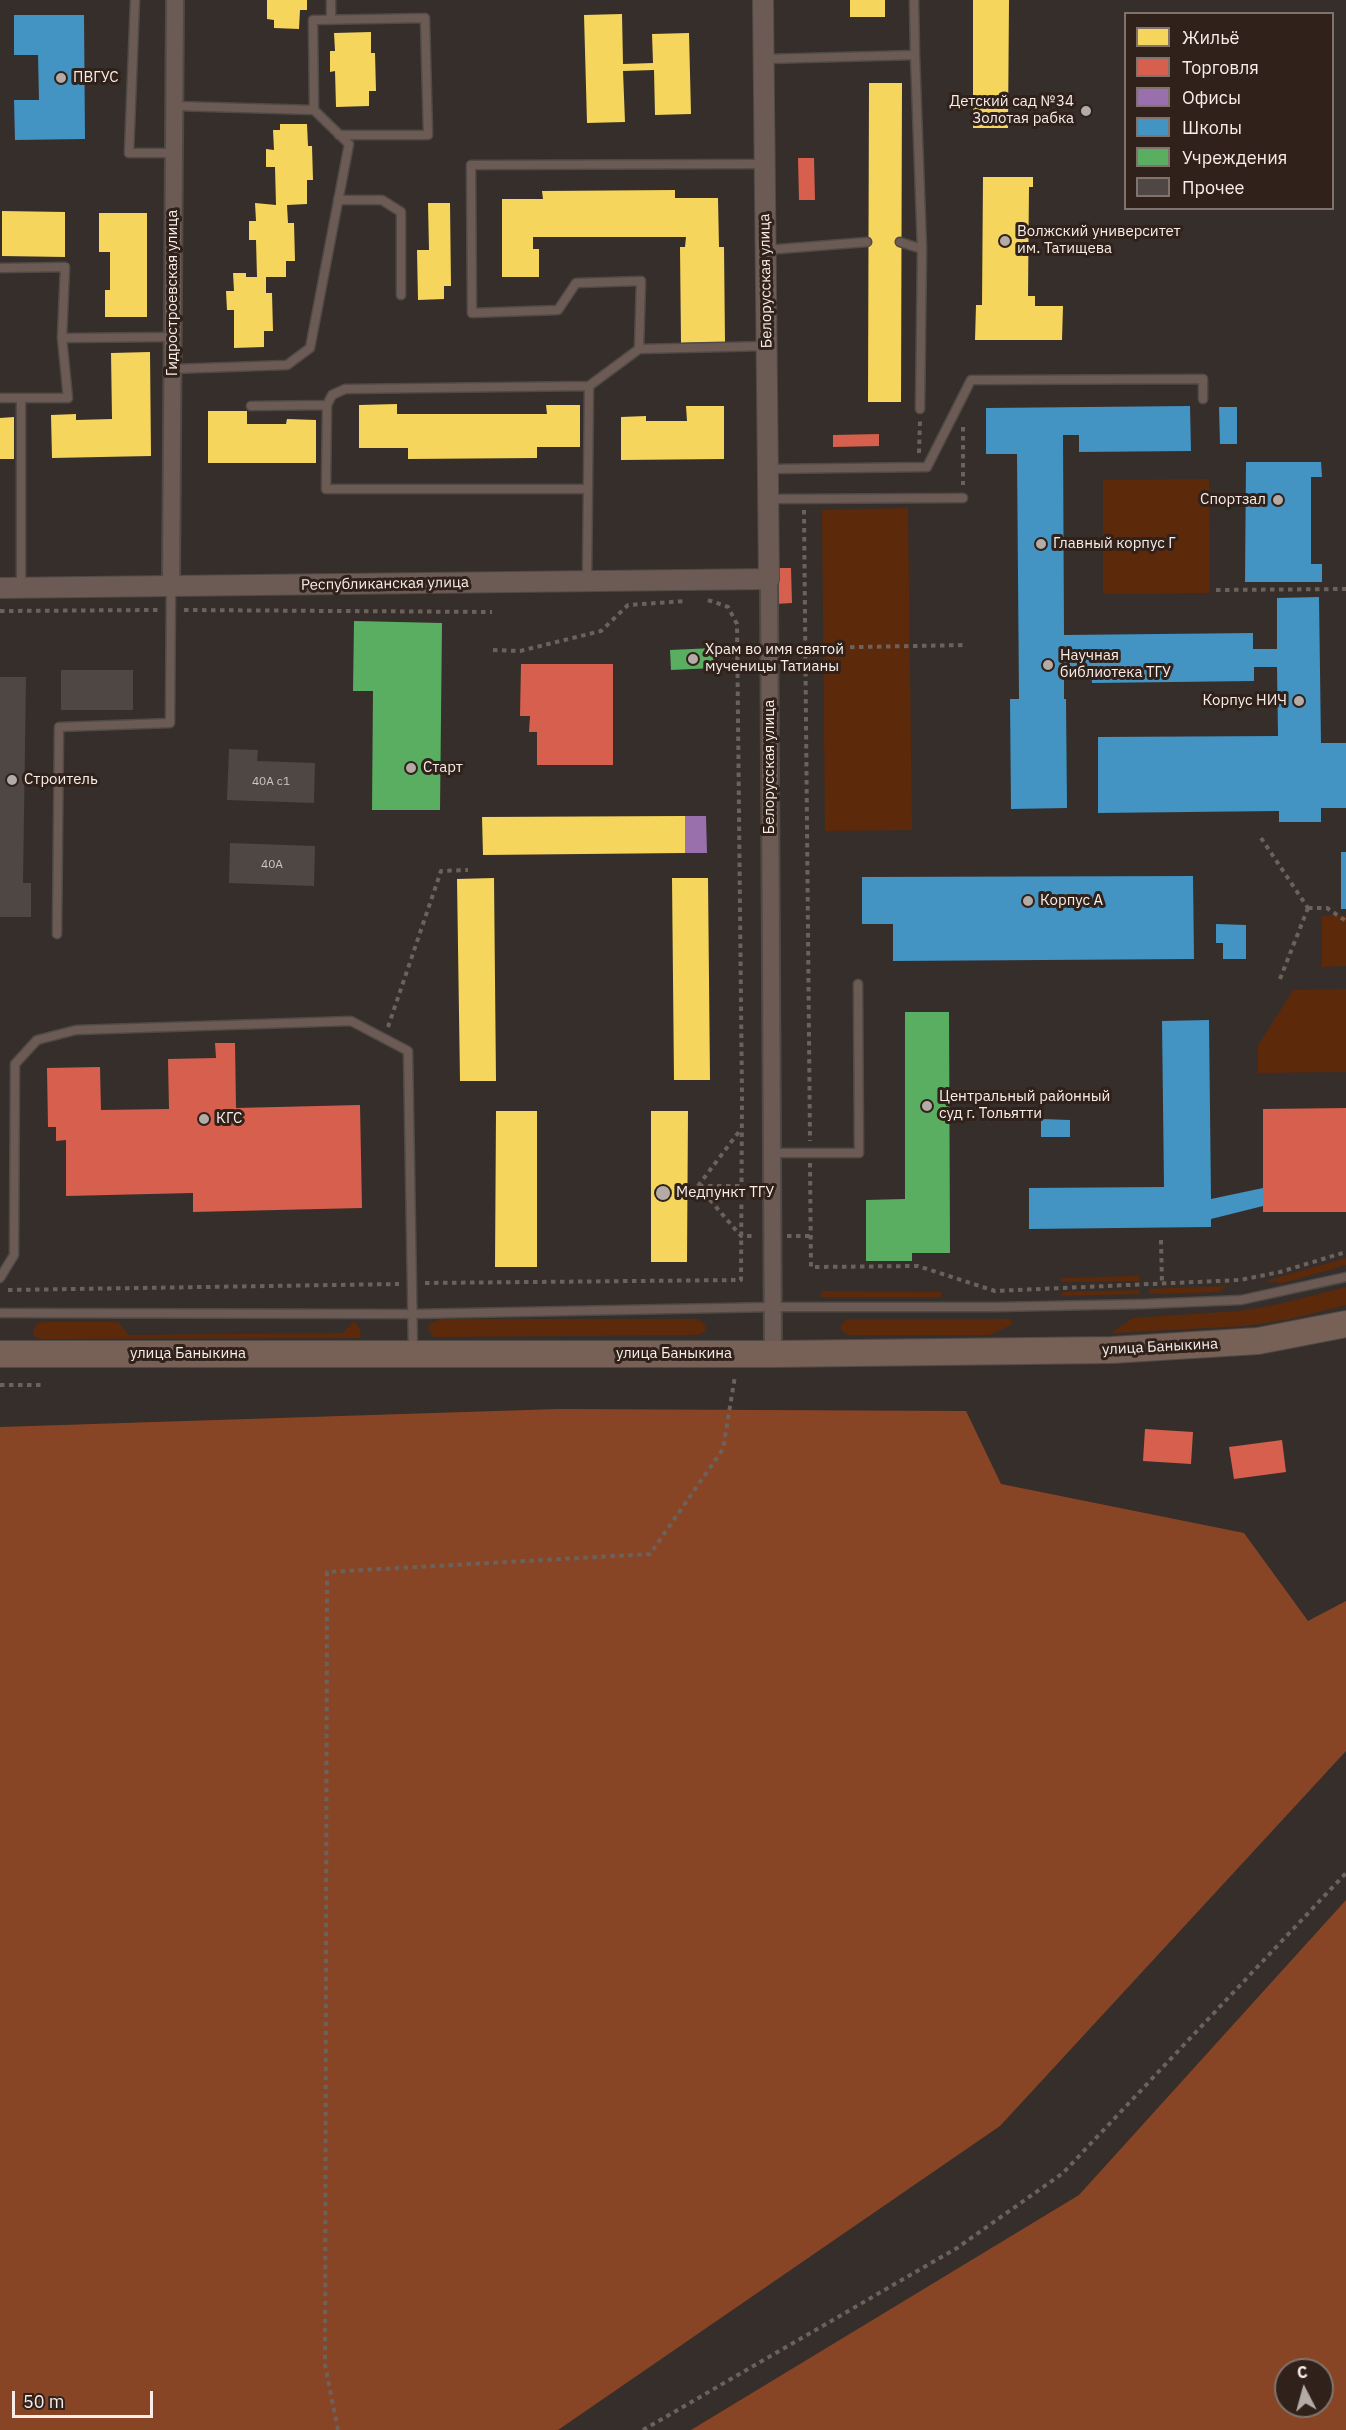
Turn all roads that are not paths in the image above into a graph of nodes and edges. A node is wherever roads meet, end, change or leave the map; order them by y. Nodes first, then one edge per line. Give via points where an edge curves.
1 (135, 0) edge
2 (174, 0) edge
3 (331, 0) edge
4 (763, 0) edge
5 (914, 0) edge
6 (331, 20) junction
7 (915, 55) junction
8 (764, 59) junction
9 (175, 106) junction
10 (314, 110) junction
11 (339, 135) junction
12 (174, 153) junction
13 (765, 164) junction
14 (338, 200) junction
15 (867, 242) dead end
16 (900, 242) dead end
17 (922, 249) junction
18 (766, 250) junction
19 (0, 268) edge
20 (401, 295) dead end
21 (172, 337) junction
22 (62, 338) junction
23 (767, 346) junction
24 (639, 349) junction
25 (172, 369) junction
26 (590, 386) junction
27 (0, 398) edge
28 (21, 398) junction
29 (1203, 399) dead end
30 (327, 405) junction
31 (251, 406) dead end
32 (920, 409) road end
33 (769, 469) junction
34 (587, 489) junction
35 (963, 498) dead end
36 (769, 499) junction
37 (769, 579) junction
38 (587, 582) junction
39 (171, 586) junction
40 (0, 588) edge
41 (21, 588) junction
42 (57, 934) dead end
43 (858, 984) dead end
44 (772, 1153) junction
45 (1346, 1277) edge
46 (0, 1278) edge
47 (773, 1307) junction
48 (0, 1313) edge
49 (413, 1314) junction
50 (1346, 1324) edge
51 (413, 1353) junction
52 (0, 1354) edge
53 (772, 1354) junction

1 - 12 lane via 129,153
2 - 9 street, Гидростроевская улица
3 - 6 lane
4 - 8 street, Белорусская улица
5 - 7 lane
6 - 10 lane via 313,20
6 - 11 lane via 425,18 428,135
7 - 8 lane
7 - 17 lane
8 - 13 street, Белорусская улица
9 - 10 lane
9 - 12 street, Гидростроевская улица
10 - 11 lane
11 - 14 lane via 349,144
12 - 21 street, Гидростроевская улица
13 - 18 street, Белорусская улица
13 - 24 lane via 471,165 472,313 558,310 576,283 641,281
14 - 20 lane via 381,200 401,212
14 - 25 lane via 310,348 287,365
15 - 18 lane
16 - 17 lane
17 - 32 lane
18 - 23 street, Белорусская улица
19 - 22 lane via 65,267
21 - 22 lane
21 - 25 street, Гидростроевская улица
22 - 28 lane via 68,398
23 - 24 lane
23 - 33 street, Белорусская улица
24 - 26 lane
25 - 39 street, Гидростроевская улица
26 - 30 lane via 345,389 332,395
26 - 34 lane
27 - 28 lane
28 - 41 lane
29 - 33 lane via 1203,379 971,380 927,467
30 - 31 lane
30 - 34 lane via 326,489
33 - 36 street, Белорусская улица
34 - 38 lane
35 - 36 lane
36 - 37 street, Белорусская улица
37 - 38 street, Республиканская улица
37 - 44 street, Белорусская улица
38 - 39 street, Республиканская улица
39 - 41 street, Республиканская улица
39 - 42 lane via 170,723 58,727
40 - 41 street, Республиканская улица
43 - 44 lane via 859,1153
44 - 47 street, Белорусская улица
45 - 47 lane via 1230,1300 996,1307
46 - 49 lane via 14,1255 15,1064 38,1040 76,1030 351,1021 408,1051
47 - 49 lane
47 - 53 street, Белорусская улица
48 - 49 lane
49 - 51 lane
50 - 53 main road, улица Баныкина via 1258,1341 1112,1350
51 - 52 main road, улица Баныкина
51 - 53 main road, улица Баныкина

